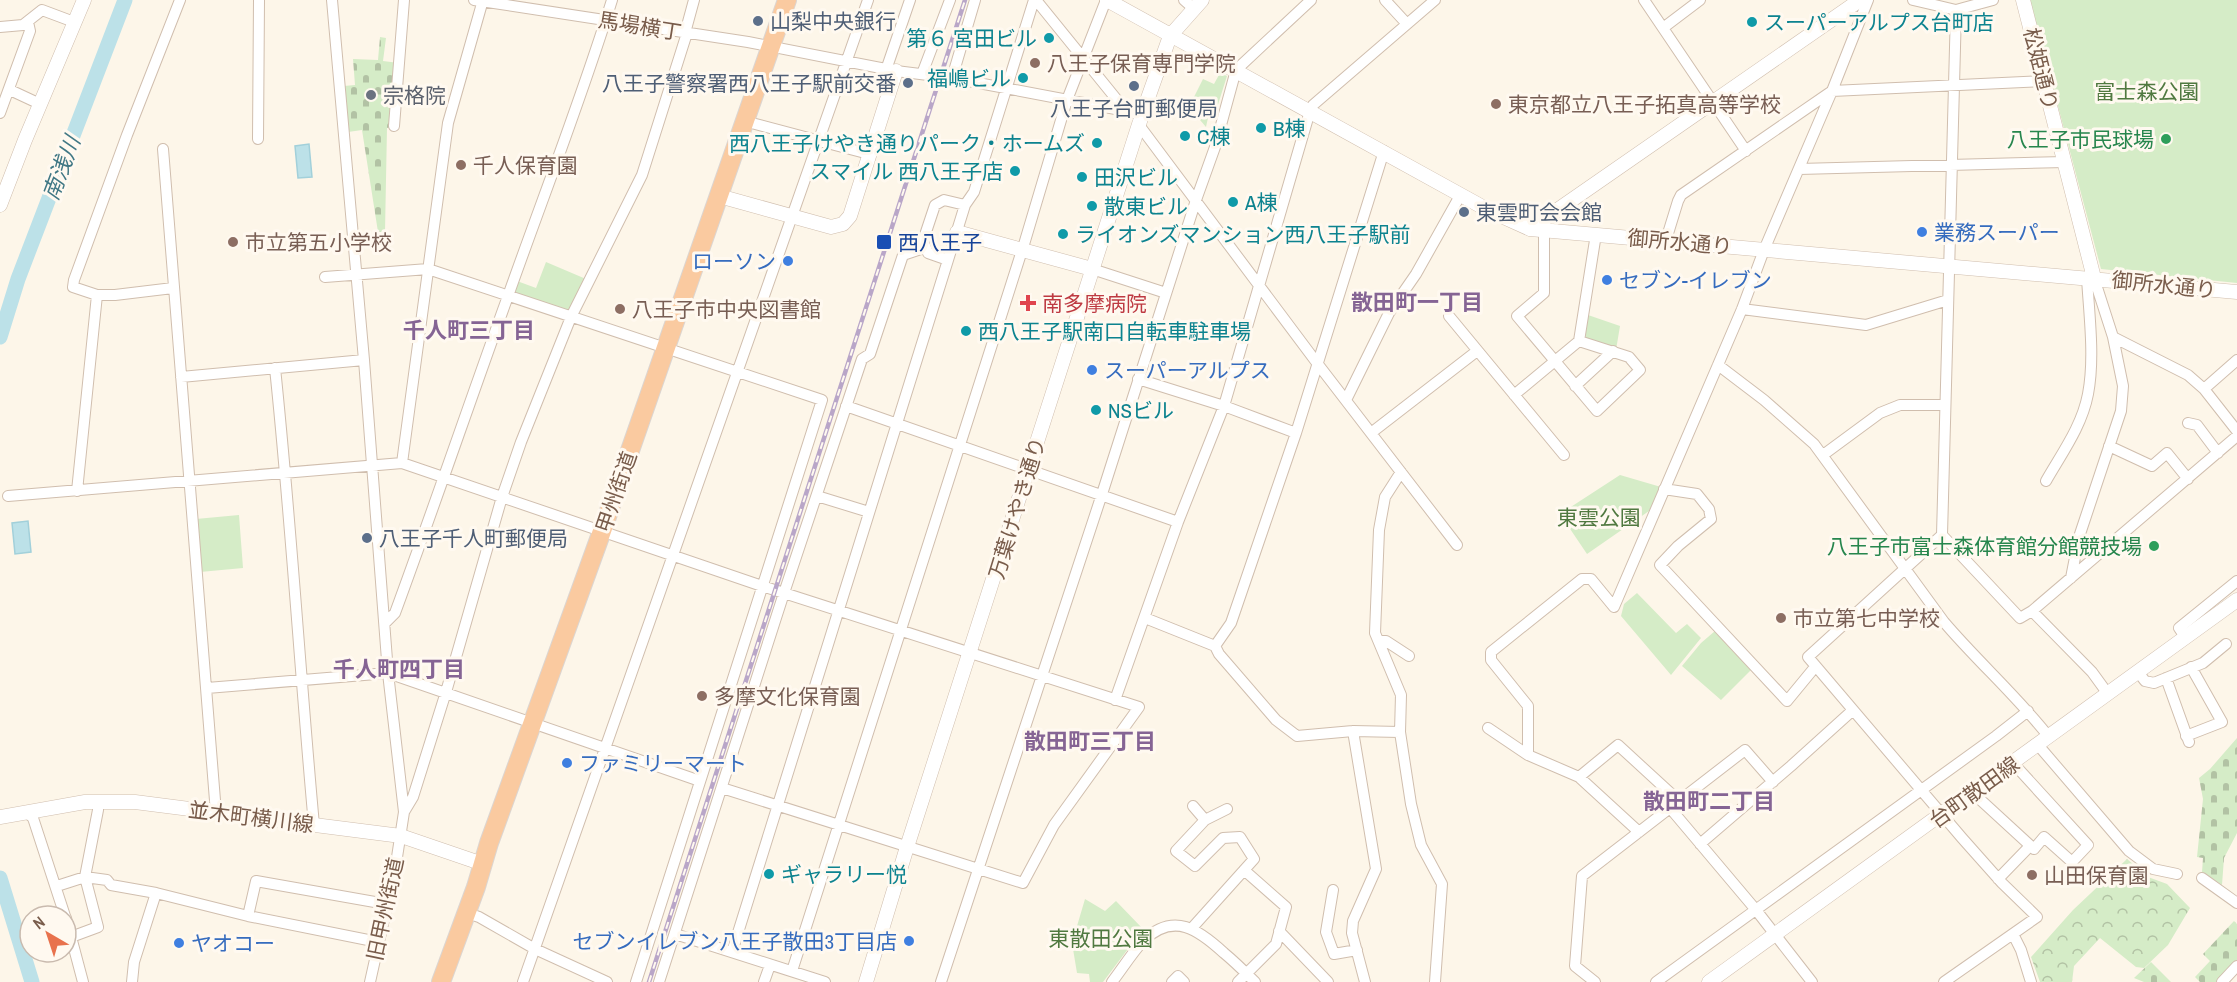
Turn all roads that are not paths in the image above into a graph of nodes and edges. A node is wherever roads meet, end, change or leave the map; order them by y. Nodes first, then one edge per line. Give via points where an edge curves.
1 (84, 0) edge
2 (180, 0) edge
3 (259, 0) edge
4 (332, 0) edge
5 (404, 0) edge
6 (480, 0) edge
7 (612, 0) edge
8 (694, 0) edge
9 (787, 0) edge
10 (868, 0) edge
11 (910, 0) edge
12 (950, 0) edge
13 (975, 0) edge
14 (1035, 0) edge
15 (1106, 0) edge
16 (1311, 0) edge
17 (1385, 0) edge
18 (1435, 0) edge
19 (1644, 0) edge
20 (1700, 0) edge
21 (1860, 0) edge
22 (1868, 0) edge
23 (1913, 0) edge
24 (1993, 0) edge
25 (2024, 0) edge
26 (1193, 3) edge
27 (547, 5) edge
28 (1956, 10) junction
29 (605, 21) junction
30 (28, 22) junction
31 (74, 22) junction
32 (1407, 24) junction
33 (0, 27) edge
34 (1663, 28) junction
35 (686, 33) junction
36 (1170, 36) junction
37 (770, 48) junction
38 (1084, 58) junction
39 (846, 62) junction
40 (891, 70) junction
41 (1236, 70) junction
42 (922, 74) junction
43 (952, 78) junction
44 (2045, 81) junction
45 (1953, 87) junction
46 (1007, 89) junction
47 (10, 90) junction
48 (1832, 91) junction
49 (1067, 100) junction
50 (1712, 102) junction
51 (40, 104) junction
52 (1126, 111) junction
53 (1310, 111) junction
54 (0, 113) edge
55 (1141, 120) junction
56 (744, 121) junction
57 (394, 126) dead end
58 (258, 139) dead end
59 (819, 140) junction
60 (163, 148) dead end
61 (1384, 151) junction
62 (1746, 151) junction
63 (870, 154) junction
64 (2065, 162) junction
65 (1952, 165) junction
66 (1799, 169) junction
67 (1461, 194) junction
68 (719, 196) junction
69 (1196, 200) junction
70 (0, 205) edge
71 (965, 205) junction
72 (792, 216) junction
73 (1530, 229) junction
74 (1544, 230) junction
75 (957, 232) junction
76 (1596, 234) junction
77 (1666, 240) junction
78 (924, 248) junction
79 (1022, 250) junction
80 (1764, 250) junction
81 (948, 260) junction
82 (1949, 266) junction
83 (1092, 268) junction
84 (428, 269) junction
85 (357, 274) junction
86 (325, 277) dead end
87 (2091, 278) junction
88 (1259, 285) junction
89 (173, 288) junction
90 (2237, 292) edge
91 (1166, 293) junction
92 (97, 295) junction
93 (508, 295) junction
94 (1948, 300) junction
95 (1742, 309) junction
96 (1449, 316) dead end
97 (571, 317) junction
98 (2113, 337) junction
99 (1579, 341) junction
100 (665, 347) junction
101 (1477, 351) junction
102 (1613, 351) junction
103 (364, 360) junction
104 (2237, 360) edge
105 (1554, 361) junction
106 (1317, 363) junction
107 (1718, 365) junction
108 (275, 368) junction
109 (737, 372) junction
110 (181, 377) junction
111 (1138, 379) junction
112 (1575, 386) junction
113 (2204, 389) junction
114 (1514, 395) junction
115 (1346, 400) junction
116 (1944, 405) junction
117 (846, 406) junction
118 (1224, 406) junction
119 (2188, 423) dead end
120 (897, 424) junction
121 (2237, 430) edge
122 (1296, 433) junction
123 (1371, 433) junction
124 (2237, 436) edge
125 (960, 446) junction
126 (2109, 446) junction
127 (2218, 453) junction
128 (1564, 455) dead end
129 (1823, 455) junction
130 (402, 463) junction
131 (371, 465) junction
132 (1029, 470) junction
133 (1401, 472) junction
134 (286, 473) junction
135 (445, 478) junction
136 (2188, 479) junction
137 (2046, 481) dead end
138 (191, 482) junction
139 (1664, 489) junction
140 (77, 491) junction
141 (1102, 494) junction
142 (8, 496) dead end
143 (817, 496) junction
144 (502, 497) junction
145 (869, 512) junction
146 (1178, 522) junction
147 (602, 531) junction
148 (1942, 535) junction
149 (1457, 545) dead end
150 (673, 555) junction
151 (1904, 568) junction
152 (2071, 578) junction
153 (2237, 581) edge
154 (762, 586) junction
155 (784, 593) junction
156 (2237, 600) edge
157 (838, 610) junction
158 (2032, 611) junction
159 (1145, 618) junction
160 (385, 623) junction
161 (901, 630) junction
162 (2185, 637) junction
163 (1380, 641) junction
164 (2226, 644) dead end
165 (1215, 646) junction
166 (971, 653) junction
167 (1409, 656) dead end
168 (1815, 667) junction
169 (2191, 667) junction
170 (2138, 672) junction
171 (388, 673) junction
172 (1042, 676) junction
173 (2166, 678) junction
174 (301, 679) junction
175 (207, 688) junction
176 (446, 692) junction
177 (2108, 694) junction
178 (1116, 700) junction
179 (1852, 710) junction
180 (2028, 711) junction
181 (534, 723) junction
182 (1488, 728) dead end
183 (1353, 731) junction
184 (1400, 732) junction
185 (2044, 741) junction
186 (604, 747) junction
187 (1528, 756) junction
188 (2013, 763) junction
189 (1579, 777) junction
190 (700, 782) junction
191 (1773, 782) junction
192 (722, 788) junction
193 (1921, 790) junction
194 (1972, 793) junction
195 (98, 801) junction
196 (778, 805) junction
197 (1675, 805) junction
198 (1193, 806) dead end
199 (1227, 809) dead end
200 (404, 812) junction
201 (21, 813) junction
202 (216, 813) junction
203 (1942, 814) junction
204 (0, 818) edge
205 (1204, 820) junction
206 (314, 825) junction
207 (839, 825) junction
208 (1639, 832) junction
209 (401, 836) junction
210 (1700, 844) junction
211 (2030, 846) junction
212 (908, 847) junction
213 (483, 864) junction
214 (978, 869) junction
215 (1244, 870) junction
216 (2177, 874) dead end
217 (85, 877) junction
218 (2202, 878) dead end
219 (1998, 879) junction
220 (57, 886) junction
221 (1333, 890) dead end
222 (156, 893) junction
223 (2237, 903) edge
224 (62, 904) edge
225 (386, 904) junction
226 (1756, 910) junction
227 (467, 913) junction
228 (248, 916) junction
229 (1192, 928) junction
230 (1280, 931) junction
231 (78, 934) edge
232 (675, 934) junction
233 (2013, 934) junction
234 (1775, 935) junction
235 (378, 942) junction
236 (535, 949) junction
237 (1357, 950) junction
238 (732, 952) junction
239 (78, 963) edge
240 (770, 965) junction
241 (2237, 966) edge
242 (792, 971) junction
243 (1247, 974) junction
244 (2027, 980) edge
245 (83, 982) edge
246 (132, 982) edge
247 (370, 982) edge
248 (441, 982) edge
249 (523, 982) edge
250 (607, 982) edge
251 (636, 982) edge
252 (659, 982) edge
253 (764, 982) edge
254 (825, 982) edge
255 (866, 982) edge
256 (941, 982) edge
257 (1112, 982) edge
258 (1172, 982) edge
259 (1184, 982) edge
260 (1238, 982) edge
261 (1255, 982) edge
262 (1328, 982) edge
263 (1365, 982) edge
264 (1435, 982) edge
265 (1595, 982) edge
266 (1656, 982) edge
267 (1709, 982) edge
268 (1812, 982) edge
269 (1944, 982) edge
270 (2222, 982) edge

1 - 31 street
2 - 92 street via 74,280 73,287
3 - 58 street
4 - 85 street
5 - 57 street
6 - 27 street, 馬場横丁
6 - 84 street via 448,123
7 - 29 street
8 - 35 street
9 - 37 highway, 甲州街道
10 - 39 street
11 - 40 street
12 - 42 street
13 - 43 street
14 - 38 street
14 - 46 street
15 - 36 street, 御所水通り
15 - 38 street
16 - 41 street
17 - 32 street
18 - 32 street
19 - 34 street
20 - 34 street
21 - 50 street
22 - 48 street
23 - 28 street
24 - 28 street
25 - 44 street, 松姫通り
26 - 36 street, 万葉けやき通り
27 - 29 street, 馬場横丁
28 - 45 street
29 - 35 street, 馬場横丁
29 - 93 street
30 - 31 street via 42,10
30 - 33 street
30 - 47 street via 30,31
31 - 51 street
32 - 53 street
34 - 50 street
35 - 37 street, 馬場横丁
35 - 97 street via 642,175
36 - 41 street, 御所水通り
36 - 55 street, 万葉けやき通り
37 - 39 street, 馬場横丁
37 - 56 highway, 甲州街道
38 - 49 street
38 - 52 street
39 - 40 street, 馬場横丁
39 - 59 street
40 - 42 street, 馬場横丁
40 - 63 street
41 - 53 street, 御所水通り
41 - 69 street
42 - 43 street, 馬場横丁
43 - 46 street, 馬場横丁
44 - 45 street
44 - 64 street, 松姫通り
45 - 48 street
45 - 65 street
46 - 49 street, 馬場横丁
46 - 71 street via 974,192
47 - 51 street
47 - 54 street
48 - 62 street
48 - 66 street
49 - 52 street, 馬場横丁
49 - 79 street
50 - 62 street
50 - 73 street
51 - 70 street
52 - 55 street, 馬場横丁
53 - 61 street, 御所水通り
53 - 88 street
55 - 69 street
55 - 83 street, 万葉けやき通り
56 - 59 street
56 - 68 highway, 甲州街道
59 - 63 street
59 - 72 street
60 - 89 street
61 - 67 street, 御所水通り
61 - 106 street
62 - 77 street via 1682,195
63 - 72 street via 847,221 831,226
64 - 65 street
64 - 87 street, 松姫通り
65 - 66 street
65 - 82 street
66 - 80 street
67 - 73 street, 御所水通り
67 - 115 street via 1389,313
68 - 72 street
68 - 100 highway, 甲州街道
69 - 88 street
69 - 91 street
71 - 75 street
71 - 78 street via 944,200 935,205
72 - 109 street
73 - 74 street, 御所水通り
74 - 76 street, 御所水通り
74 - 105 street via 1544,293 1517,316
75 - 79 street
75 - 81 street
76 - 77 street, 御所水通り
76 - 99 street
77 - 80 street, 御所水通り
78 - 81 street
78 - 117 street via 903,255 870,354 862,359
79 - 83 street
79 - 125 street
80 - 82 street, 御所水通り
80 - 95 street
81 - 120 street
82 - 87 street, 御所水通り
82 - 94 street
83 - 91 street
83 - 132 street, 万葉けやき通り
84 - 85 street
84 - 93 street
84 - 130 street
85 - 86 street
85 - 103 street
87 - 90 street, 御所水通り
87 - 98 street
87 - 137 street via 2088,394 2075,430
88 - 106 street
88 - 118 street
89 - 92 street
89 - 110 street
91 - 111 street
92 - 140 street
93 - 97 street
93 - 135 street
94 - 95 street via 1866,325
94 - 116 street
95 - 107 street
96 - 101 street
97 - 100 street
97 - 144 street
98 - 113 street via 2188,375
98 - 126 street via 2123,386 2121,411
99 - 102 street
99 - 105 street
100 - 109 street
100 - 147 highway, 甲州街道
101 - 114 street
101 - 123 street
102 - 112 street
102 - 112 street via 1629,357 1640,370 1597,411
103 - 108 street
103 - 131 street
104 - 113 street
105 - 112 street
105 - 114 street
106 - 115 street
106 - 122 street
107 - 129 street via 1764,400
107 - 139 street
108 - 110 street
108 - 134 street
109 - 150 street
109 - 154 street via 822,400
110 - 138 street
111 - 118 street
111 - 141 street
113 - 121 street
114 - 128 street
115 - 123 street
116 - 129 street via 1900,405 1880,413
116 - 148 street
117 - 120 street
117 - 143 street
118 - 122 street
118 - 146 street
119 - 127 street via 2197,425
120 - 125 street
120 - 145 street
122 - 165 street via 1231,622
123 - 133 street
124 - 127 street
125 - 132 street
125 - 161 street
126 - 136 street via 2152,466 2167,453
126 - 152 street via 2079,537
127 - 136 street
129 - 151 street
130 - 131 street
130 - 135 street
131 - 134 street
131 - 160 street
132 - 141 street
132 - 166 street, 万葉けやき通り
133 - 149 street
133 - 163 street via 1385,497 1379,530 1375,633
134 - 138 street
134 - 174 street
135 - 144 street
135 - 160 street via 395,613
136 - 152 street
138 - 140 street
138 - 175 street
139 - 168 street via 1697,494 1710,509 1711,519 1660,564 1787,701
139 - 187 street via 1614,607 1591,579 1582,579 1491,651 1491,660 1528,706
140 - 142 street
141 - 146 street
141 - 172 street
143 - 145 street
143 - 155 street
144 - 147 street
144 - 176 street
145 - 157 street
146 - 159 street
147 - 150 street
147 - 181 highway, 甲州街道
148 - 151 street
148 - 158 street via 2020,618
150 - 154 street
150 - 186 street
151 - 168 street via 1808,657
151 - 180 street via 1968,651
152 - 158 street
153 - 162 street via 2179,628
154 - 155 street
154 - 190 street
155 - 157 street
155 - 192 street
156 - 162 street, 台町散田線
157 - 161 street
157 - 196 street
158 - 177 street via 2092,672
159 - 165 street
159 - 178 street
160 - 171 street
161 - 166 street
161 - 207 street
162 - 170 street, 台町散田線
163 - 167 street
163 - 184 street via 1401,694
164 - 169 street via 2203,663
165 - 183 street via 1276,720 1297,736
166 - 172 street
166 - 212 street, 万葉けやき通り
168 - 179 street
169 - 173 street
169 - 173 street via 2222,722 2188,739
170 - 173 street via 2149,683
170 - 177 street, 台町散田線
171 - 174 street
171 - 176 street
171 - 200 street
172 - 178 street
172 - 214 street
174 - 175 street
174 - 206 street
175 - 202 street
176 - 181 street
176 - 200 street via 413,797
177 - 185 street, 台町散田線
178 - 214 street via 1139,707 1054,825 1023,883
179 - 191 street
179 - 193 street
180 - 185 street
180 - 193 street
181 - 186 street
181 - 213 highway, 甲州街道
182 - 187 street
183 - 184 street
183 - 237 street via 1376,869 1353,921
184 - 264 street via 1421,845 1442,884
185 - 188 street, 台町散田線
185 - 216 street via 2129,851 2153,869
186 - 190 street
186 - 236 street
187 - 189 street
188 - 194 street, 台町散田線
188 - 211 street via 2088,845 2072,862 2044,837 2034,849
189 - 197 street via 1618,745
189 - 208 street
190 - 251 street
191 - 197 street via 1745,750
191 - 210 street
192 - 196 street
192 - 232 street
193 - 203 street
193 - 226 street
194 - 203 street, 台町散田線
194 - 211 street
195 - 201 street, 並木町横川線
195 - 202 street, 並木町横川線
195 - 217 street
196 - 207 street
196 - 238 street
197 - 208 street
197 - 210 street
198 - 205 street
199 - 205 street
200 - 209 street, 旧甲州街道
201 - 204 street, 並木町横川線
201 - 220 street via 33,818
202 - 206 street, 並木町横川線
203 - 219 street
203 - 234 street, 台町散田線
205 - 215 street via 1176,851 1196,866 1223,838 1240,837 1254,859
206 - 209 street, 並木町横川線
207 - 212 street
207 - 242 street
208 - 265 street via 1582,876 1575,966
209 - 213 street, 並木町横川線
209 - 225 street, 旧甲州街道
210 - 226 street
211 - 219 street
212 - 214 street
212 - 255 street, 万葉けやき通り
213 - 227 highway, 甲州街道
214 - 256 street
215 - 229 street
215 - 230 street via 1286,907
217 - 220 street
217 - 222 street
217 - 231 street via 98,927
218 - 223 street
219 - 233 street via 2037,917
220 - 224 street
221 - 237 street via 1326,932 1334,954
222 - 228 street
222 - 246 street via 134,962
225 - 228 street via 256,881
225 - 235 street, 旧甲州街道
226 - 234 street
226 - 266 street
227 - 236 street
227 - 248 highway, 甲州街道
228 - 235 street
229 - 243 street
229 - 257 street via 1175,926 1154,933
230 - 243 street via 1276,944
230 - 262 street
232 - 238 street
232 - 252 street
233 - 244 street
233 - 269 street
234 - 267 street, 台町散田線
234 - 268 street
235 - 247 street, 旧甲州街道
236 - 249 street
236 - 250 street
237 - 263 street
238 - 240 street
239 - 245 street
240 - 242 street
240 - 253 street
241 - 270 street
242 - 254 street
243 - 260 street
243 - 261 street
258 - 259 street via 1178,976

